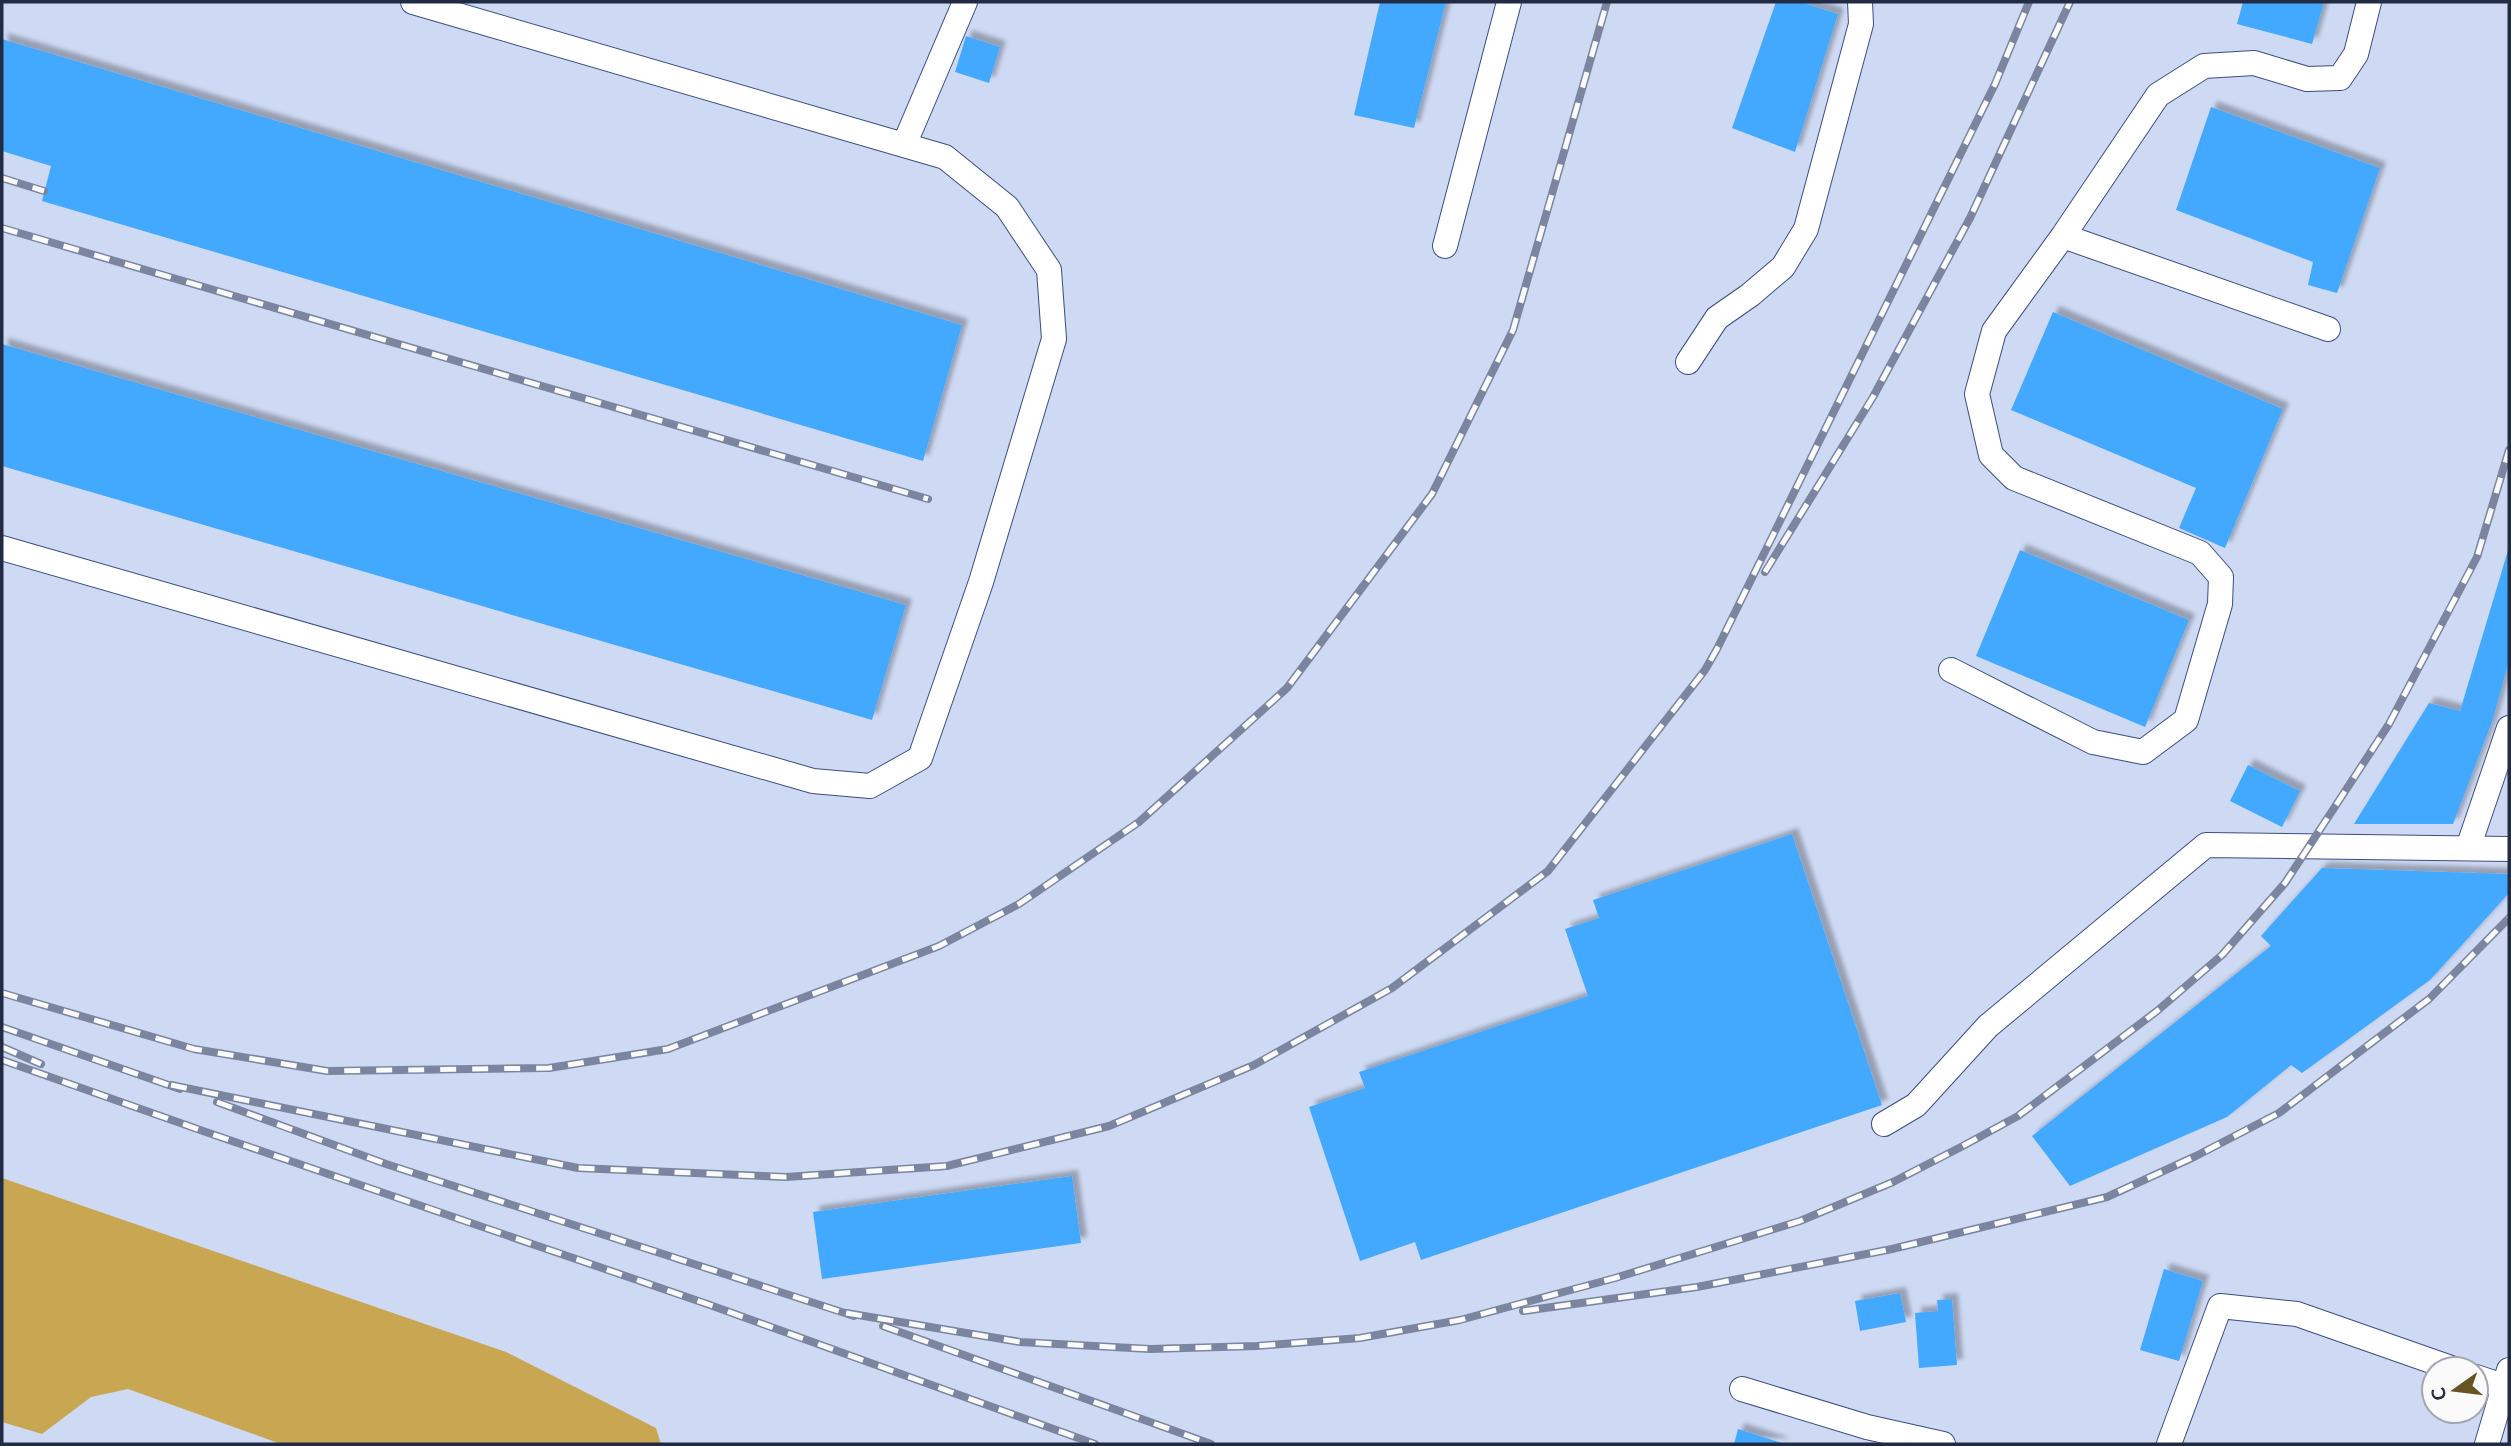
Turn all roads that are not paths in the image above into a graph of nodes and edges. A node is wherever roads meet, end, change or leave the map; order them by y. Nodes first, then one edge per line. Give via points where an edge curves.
1 (413, 2) edge
2 (965, 2) edge
3 (1509, 2) edge
4 (1860, 2) edge
5 (2370, 2) edge
6 (476, 10) edge
7 (904, 145) junction
8 (2063, 236) junction
9 (1446, 246) dead end
10 (2328, 329) dead end
11 (1688, 362) dead end
12 (2, 548) edge
13 (1951, 670) dead end
14 (2509, 728) edge
15 (2468, 848) junction
16 (2509, 849) edge
17 (1884, 1124) dead end
18 (2420, 1357) edge
19 (2490, 1379) edge
20 (2508, 1382) edge
21 (1742, 1389) dead end
22 (1943, 1444) edge
23 (2169, 1444) edge
24 (2487, 1444) edge

1 - 6 lane
2 - 7 lane
3 - 9 lane
4 - 11 lane via 1861,24 1807,229 1783,267 1717,318
5 - 8 lane via 2356,54 2340,78 2307,79 2254,63 2204,66 2158,95
6 - 7 lane
7 - 12 lane via 945,157 1007,207 1049,270 1054,339 981,582 920,758 870,786 813,781
8 - 10 lane
8 - 13 lane via 1994,331 1977,394 1991,455 2014,478 2200,553 2221,577 2220,604 2186,720 2143,752 2093,742
14 - 15 lane
15 - 16 lane
15 - 17 lane via 2206,845 1988,1026 1916,1105
18 - 23 lane via 2297,1314 2220,1306
19 - 20 lane
20 - 24 lane
21 - 22 lane via 1867,1427

